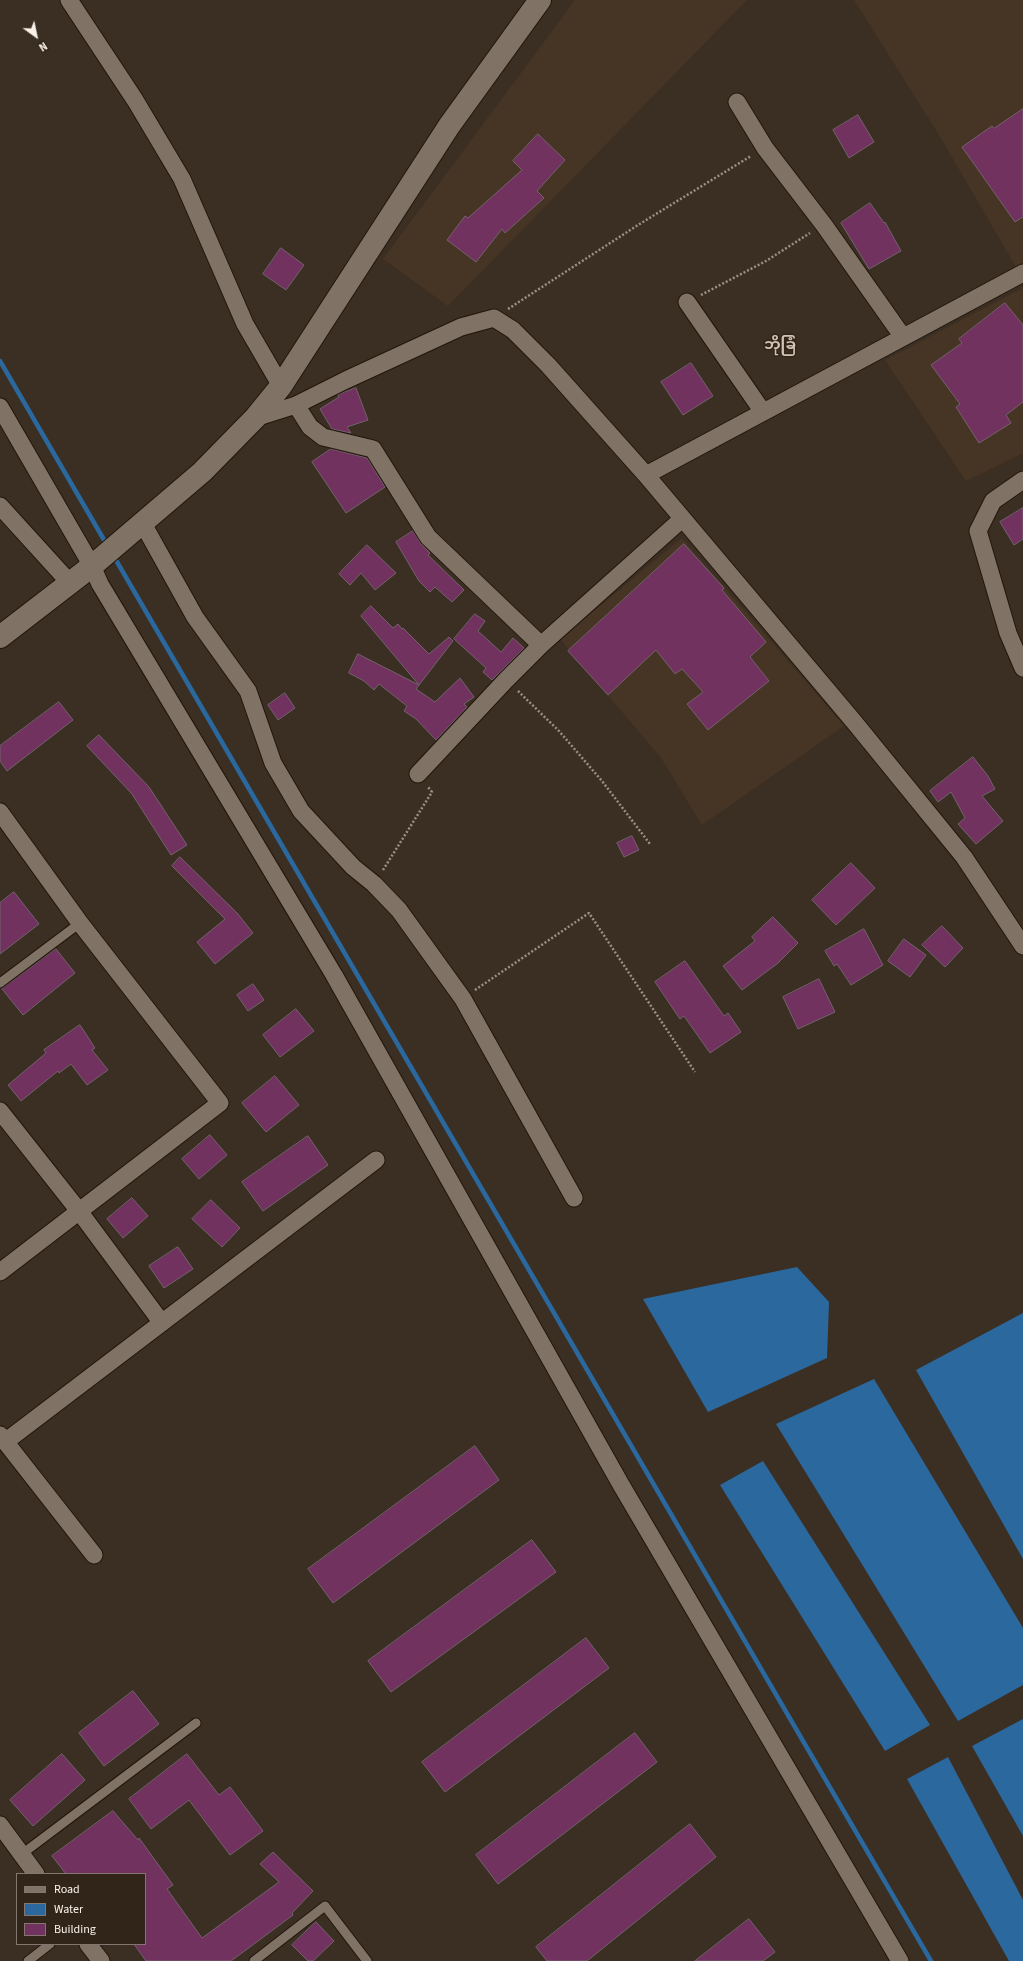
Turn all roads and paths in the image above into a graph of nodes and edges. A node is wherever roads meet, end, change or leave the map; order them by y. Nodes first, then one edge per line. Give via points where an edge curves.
1 (69, 0) edge
2 (540, 0) edge
3 (737, 102) dead end
4 (765, 148) junction
5 (824, 225) junction
6 (1023, 273) edge
7 (687, 302) joint
8 (494, 318) junction
9 (903, 337) junction
10 (281, 386) junction
11 (296, 405) junction
12 (0, 407) edge
13 (763, 412) junction
14 (255, 418) junction
15 (646, 475) junction
16 (1023, 480) edge
17 (0, 506) edge
18 (682, 519) junction
19 (142, 522) junction
20 (92, 566) junction
21 (70, 583) junction
22 (0, 637) edge
23 (540, 646) junction
24 (1023, 668) edge
25 (506, 680) junction
26 (418, 774) joint
27 (0, 812) edge
28 (650, 844) dead end
29 (374, 884) junction
30 (80, 923) junction
31 (1023, 946) edge
32 (0, 983) edge
33 (463, 999) junction
34 (695, 1072) dead end
35 (0, 1111) edge
36 (376, 1160) dead end
37 (574, 1198) dead end
38 (79, 1212) junction
39 (0, 1272) edge
40 (162, 1323) junction
41 (2, 1438) edge
42 (94, 1555) dead end
43 (196, 1723) dead end
44 (0, 1825) edge
45 (22, 1854) junction
46 (35, 1873) edge
47 (49, 1945) edge
48 (89, 1945) edge
49 (28, 1961) edge
50 (101, 1961) edge
51 (254, 1961) edge
52 (367, 1961) edge
53 (900, 1961) edge

1 - 10 street via 135,100 182,179 245,324
2 - 10 street via 449,126
3 - 4 street
4 - 5 street
4 - 8 path via 638,225
5 - 7 path via 766,261
5 - 9 street
6 - 9 street
7 - 13 street
8 - 11 street via 461,327
8 - 15 street via 513,330 548,365
9 - 13 street
10 - 14 street
11 - 14 street
11 - 23 street via 310,427 323,437 373,449 428,537
12 - 20 street
13 - 15 street
14 - 19 street via 202,472
15 - 18 street
16 - 24 street via 993,501 978,531 1008,633
17 - 21 street
18 - 23 street
18 - 31 street via 855,723 964,857
19 - 20 street
19 - 29 street via 195,617 248,692 273,763 301,811 353,867
20 - 21 street
20 - 53 street via 100,584 334,975 620,1483
21 - 22 street
23 - 25 street
25 - 26 street
25 - 28 path via 559,731 602,781
26 - 29 path via 432,792
27 - 30 street
29 - 33 street via 399,910
30 - 32 lane
30 - 38 street via 220,1103
33 - 34 path via 589,913
33 - 37 street
35 - 38 street
36 - 40 street
38 - 39 street
38 - 40 street
40 - 41 street
41 - 42 street
43 - 45 lane
44 - 45 street
45 - 46 street
47 - 49 lane
48 - 50 street
51 - 52 lane via 325,1906

